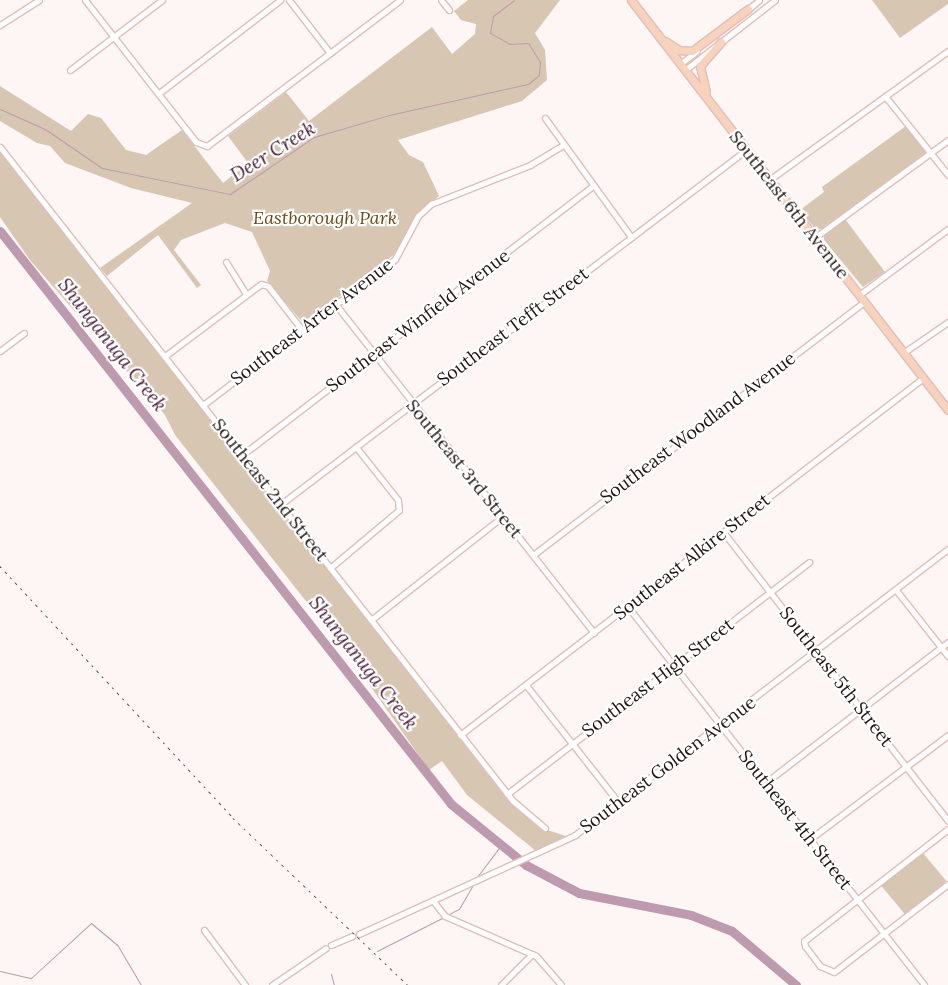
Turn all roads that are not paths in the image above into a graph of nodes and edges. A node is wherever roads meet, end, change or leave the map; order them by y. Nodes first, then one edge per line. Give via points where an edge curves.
1 (39, 0) edge
2 (85, 0) edge
3 (162, 0) edge
4 (280, 0) edge
5 (289, 0) edge
6 (400, 0) edge
7 (442, 0) edge
8 (630, 0) edge
9 (759, 0) edge
10 (775, 0) edge
11 (748, 9) junction
12 (449, 10) dead end
13 (0, 25) edge
14 (114, 37) junction
15 (661, 38) junction
16 (721, 42) junction
17 (948, 51) edge
18 (330, 53) junction
19 (683, 67) junction
20 (70, 70) dead end
21 (159, 93) junction
22 (886, 96) junction
23 (710, 102) junction
24 (545, 118) dead end
25 (948, 140) edge
26 (562, 146) junction
27 (0, 147) edge
28 (746, 150) junction
29 (930, 153) junction
30 (948, 176) edge
31 (769, 180) junction
32 (593, 186) junction
33 (948, 229) edge
34 (631, 237) junction
35 (814, 238) junction
36 (226, 262) dead end
37 (246, 294) junction
38 (858, 295) junction
39 (864, 302) junction
40 (336, 305) junction
41 (948, 322) edge
42 (302, 330) junction
43 (24, 334) dead end
44 (0, 351) edge
45 (903, 352) junction
46 (374, 354) junction
47 (165, 356) junction
48 (923, 378) junction
49 (412, 404) junction
50 (204, 405) junction
51 (948, 410) edge
52 (356, 447) junction
53 (242, 455) junction
54 (281, 504) junction
55 (503, 516) junction
56 (724, 533) junction
57 (948, 549) edge
58 (533, 555) junction
59 (809, 562) dead end
60 (330, 568) junction
61 (896, 590) junction
62 (770, 593) junction
63 (628, 607) junction
64 (371, 620) junction
65 (594, 633) junction
66 (948, 642) edge
67 (941, 647) junction
68 (816, 652) junction
69 (948, 656) edge
70 (674, 666) junction
71 (526, 685) junction
72 (861, 709) junction
73 (720, 725) junction
74 (460, 735) junction
75 (948, 735) edge
76 (573, 744) junction
77 (906, 767) junction
78 (765, 783) junction
79 (507, 794) junction
80 (619, 803) junction
81 (948, 821) edge
82 (545, 828) dead end
83 (948, 829) edge
84 (810, 839) junction
85 (948, 884) edge
86 (858, 900) junction
87 (434, 902) junction
88 (204, 930) dead end
89 (884, 933) junction
90 (359, 934) dead end
91 (352, 936) dead end
92 (532, 954) junction
93 (245, 985) edge
94 (272, 985) edge
95 (501, 985) edge
96 (561, 985) edge
97 (924, 985) edge

1 - 13 street
2 - 14 street
3 - 14 street
4 - 21 street
5 - 18 street
6 - 18 street
7 - 12 street
8 - 15 main road, Southeast 6th Avenue
9 - 11 street
10 - 16 street
11 - 15 main road via 692,51 679,50
11 - 19 street
14 - 20 street
14 - 21 street
15 - 19 main road, Southeast 6th Avenue
16 - 19 street
16 - 23 main road via 700,68
17 - 22 street
18 - 21 street via 207,146 196,142
19 - 23 main road, Southeast 6th Avenue
22 - 29 street
22 - 31 street
23 - 28 main road, Southeast 6th Avenue
24 - 26 street
25 - 29 street
26 - 32 street
26 - 40 street, Southeast Arter Avenue via 530,165 431,204 418,216 400,254
27 - 47 street, Southeast 2nd Street
28 - 31 main road, Southeast 6th Avenue
28 - 34 street, Southeast Tefft Street
29 - 30 street
29 - 35 street
31 - 35 main road, Southeast 6th Avenue
32 - 34 street
32 - 46 street, Southeast Winfield Avenue
33 - 38 street
34 - 49 street, Southeast Tefft Street
35 - 38 main road, Southeast 6th Avenue
36 - 37 street
37 - 42 street via 263,284
37 - 47 street
38 - 39 main road, Southeast 6th Avenue
39 - 45 main road, Southeast 6th Avenue
39 - 58 street, Southeast Woodland Avenue
40 - 42 street, Southeast Arter Avenue
40 - 46 street, Southeast 3rd Street
41 - 45 street
42 - 50 street, Southeast Arter Avenue
43 - 44 street
45 - 48 main road, Southeast 6th Avenue
46 - 49 street, Southeast 3rd Street
46 - 53 street, Southeast Winfield Avenue
47 - 50 street, Southeast 2nd Street
48 - 51 main road, Southeast 6th Avenue
48 - 56 street, Southeast Alkire Street
49 - 52 street, Southeast Tefft Street
49 - 55 street, Southeast 3rd Street
50 - 53 street, Southeast 2nd Street
52 - 54 street, Southeast Tefft Street
52 - 60 street via 398,500 399,510
53 - 54 street, Southeast 2nd Street
54 - 60 street, Southeast 2nd Street
55 - 58 street, Southeast 3rd Street
55 - 64 street
56 - 62 street, Southeast 5th Street
56 - 63 street, Southeast Alkire Street
57 - 61 street, Southeast Golden Avenue
58 - 65 street, Southeast 3rd Street
59 - 62 street, Southeast High Street
60 - 64 street, Southeast 2nd Street
61 - 67 street
61 - 68 street, Southeast Golden Avenue
62 - 68 street, Southeast 5th Street
62 - 70 street, Southeast High Street
63 - 65 street, Southeast Alkire Street
63 - 70 street, Southeast 4th Street
64 - 74 street, Southeast 2nd Street
65 - 71 street, Southeast Alkire Street
66 - 67 street
67 - 69 street
67 - 72 street
68 - 72 street, Southeast 5th Street
68 - 73 street, Southeast Golden Avenue
70 - 73 street, Southeast 4th Street
70 - 76 street, Southeast High Street
71 - 74 street, Southeast Alkire Street
71 - 76 street
72 - 77 street, Southeast 5th Street
72 - 78 street
73 - 78 street, Southeast 4th Street
73 - 80 street, Southeast Golden Avenue
74 - 79 street, Southeast 2nd Street
75 - 77 street
76 - 79 street, Southeast High Street
76 - 80 street
77 - 81 street, Southeast 5th Street
77 - 84 street
78 - 84 street, Southeast 4th Street
79 - 82 street, Southeast 2nd Street
80 - 87 street, Southeast Golden Avenue via 562,842
83 - 86 street
84 - 86 street, Southeast 4th Street
85 - 89 street
86 - 89 street, Southeast 4th Street
86 - 89 street via 804,941 815,962 833,972
87 - 90 street, Southeast Golden Avenue
87 - 92 street via 445,916
88 - 93 street
89 - 97 street, Southeast 4th Street
91 - 94 street via 329,947
92 - 95 street
92 - 96 street

